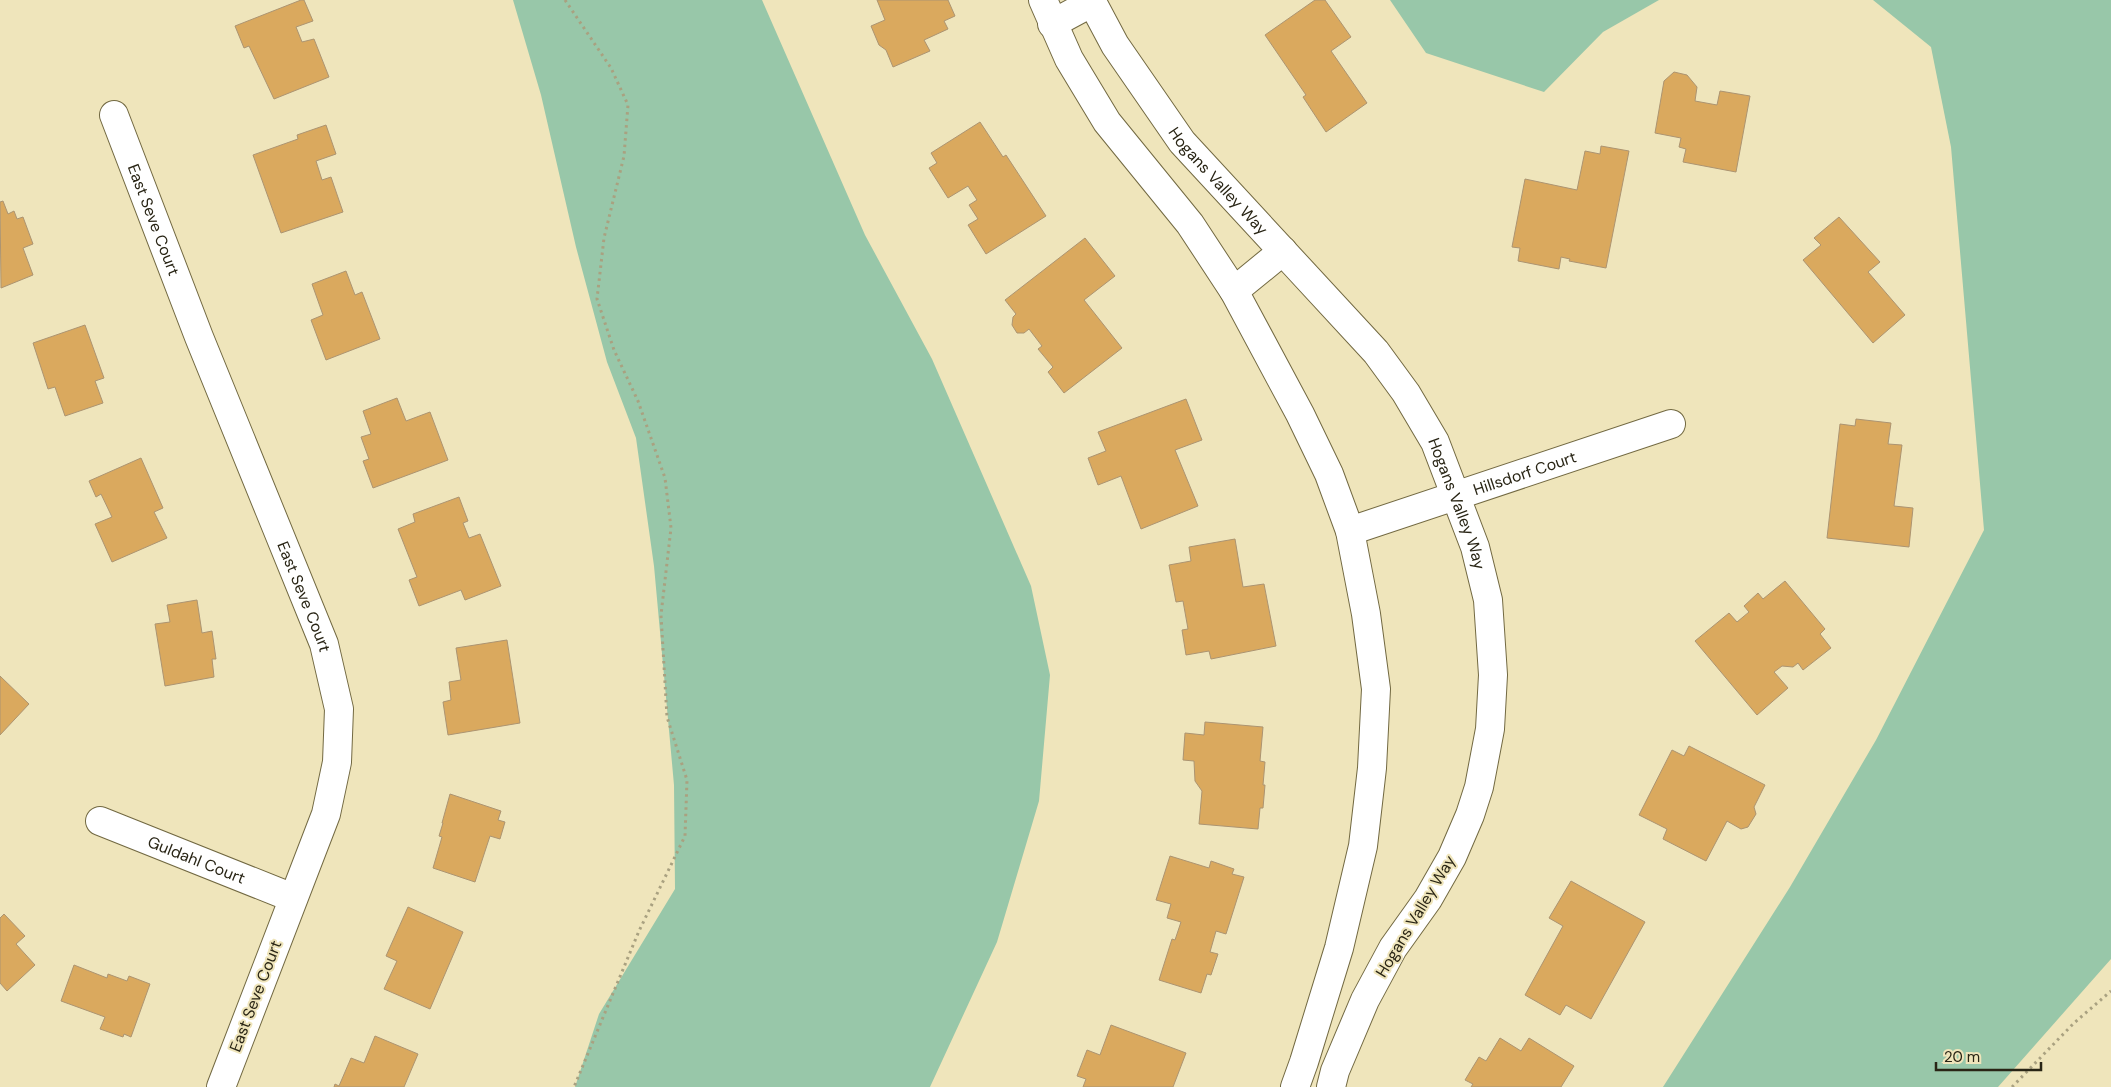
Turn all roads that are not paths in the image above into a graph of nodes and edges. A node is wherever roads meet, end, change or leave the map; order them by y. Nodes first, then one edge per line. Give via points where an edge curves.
1 (1091, 2) edge
2 (1048, 12) edge
3 (114, 115) dead end
4 (1283, 251) junction
5 (1234, 291) junction
6 (1671, 424) dead end
7 (1455, 496) junction
8 (1350, 531) junction
9 (100, 821) dead end
10 (293, 898) junction
11 (1304, 1062) junction
12 (1333, 1079) edge
13 (221, 1087) edge
14 (1295, 1087) edge

1 - 2 street
1 - 4 street, Hogans Valley Way via 1115,44 1182,142
2 - 5 street via 1068,60 1107,122 1190,224
3 - 10 street, East Seve Court via 199,337 324,644 339,709 337,762 326,814
4 - 5 street
4 - 7 street, Hogans Valley Way via 1376,352 1406,393 1435,442
5 - 8 street via 1300,414 1329,474
6 - 7 street, Hillsdorf Court
7 - 8 street, Hillsdorf Court
7 - 12 street, Hogans Valley Way via 1475,547 1488,600 1492,637 1490,729 1479,787 1452,857 1365,1000
8 - 11 street via 1376,689 1372,768 1361,856 1339,948
9 - 10 street, Guldahl Court
10 - 13 street, East Seve Court
11 - 12 street
11 - 14 street

